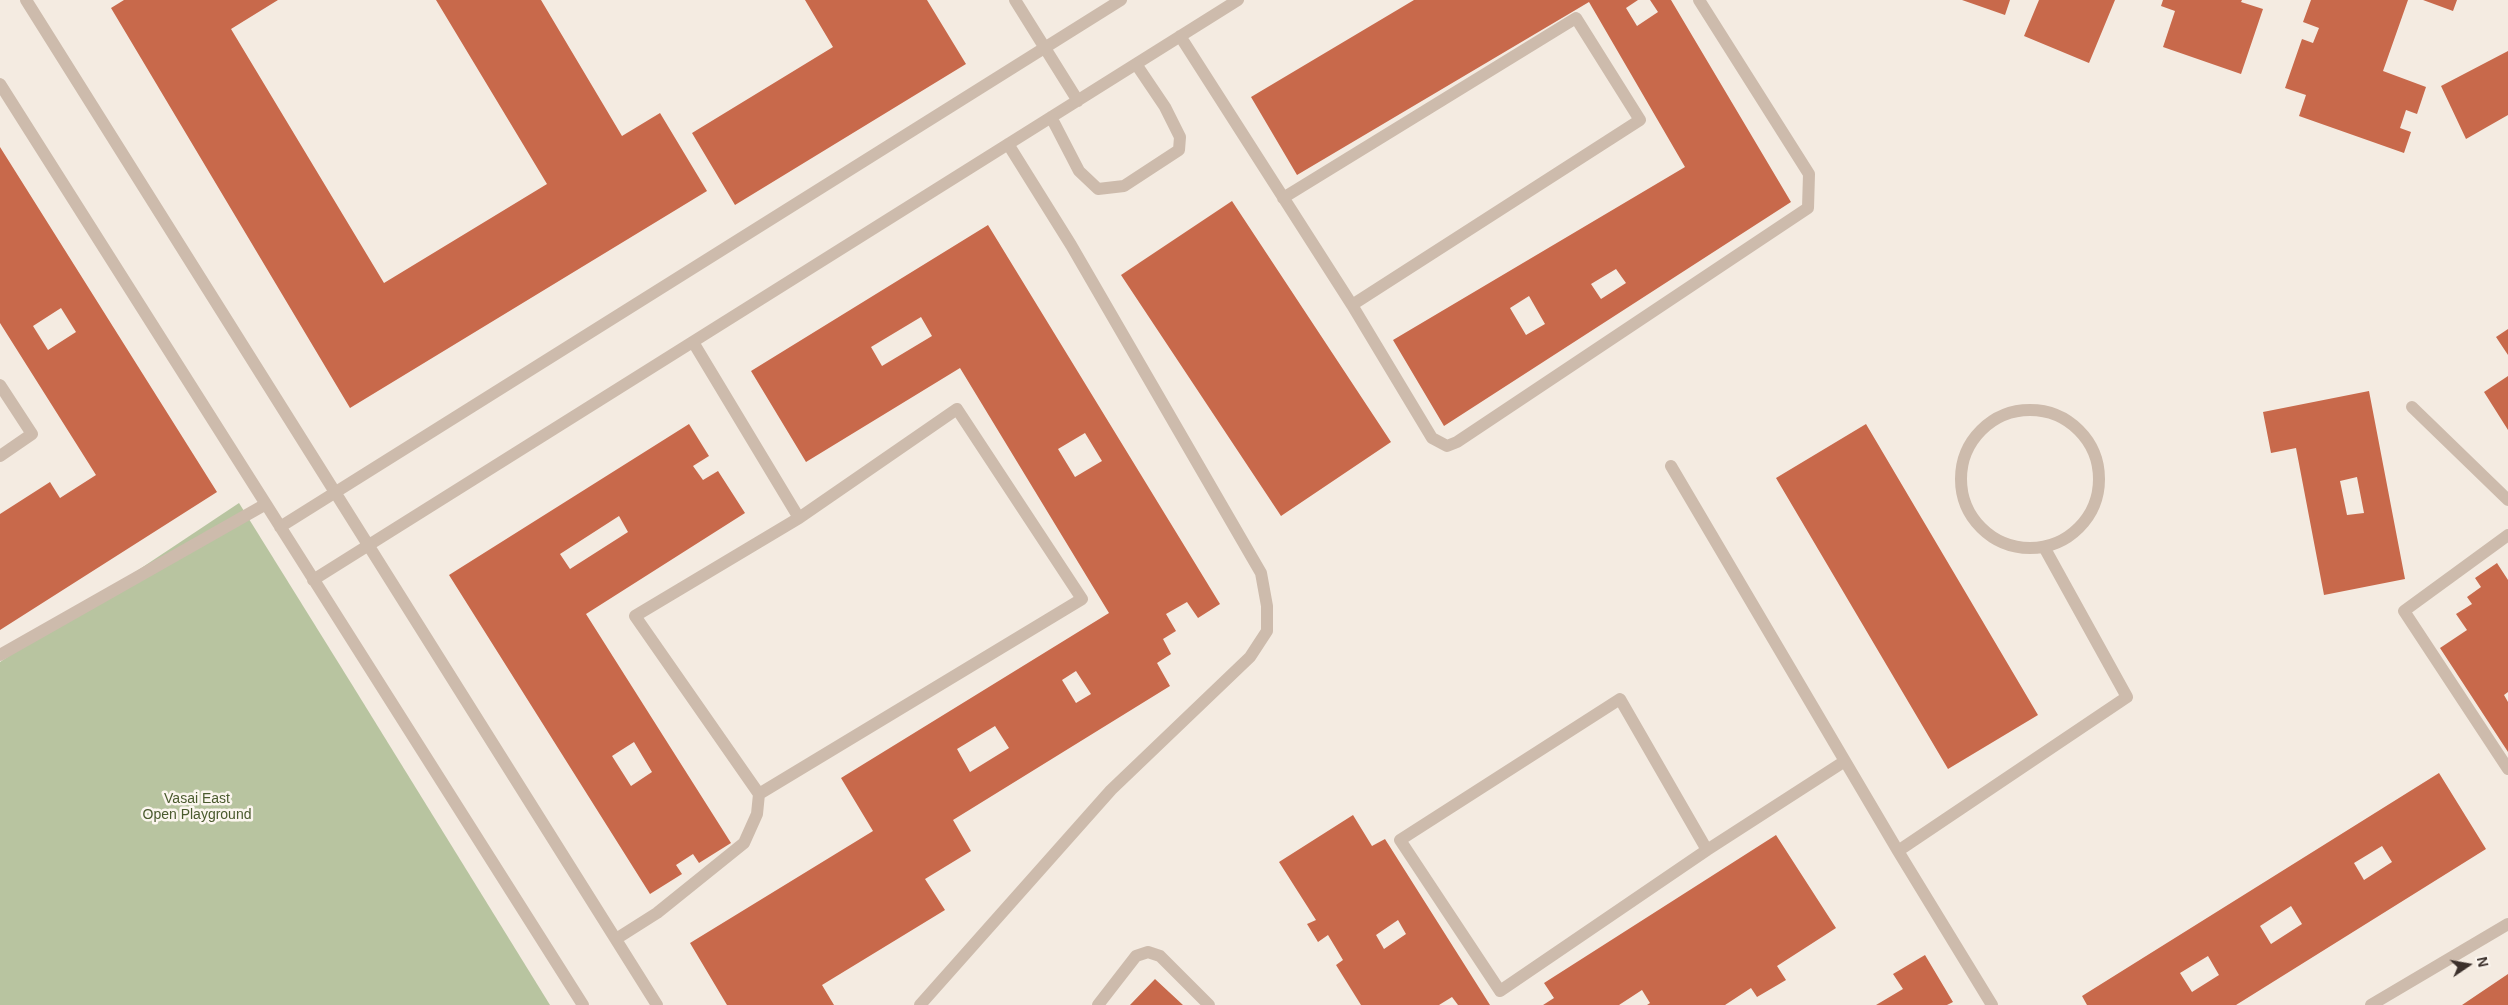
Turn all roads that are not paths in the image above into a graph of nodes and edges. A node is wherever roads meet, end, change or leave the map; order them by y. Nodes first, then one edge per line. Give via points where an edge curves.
1 (26, 0) edge
2 (1015, 0) edge
3 (1121, 0) edge
4 (1238, 0) edge
5 (1699, 0) edge
6 (1180, 36) junction
7 (1044, 48) junction
8 (1136, 64) junction
9 (0, 84) edge
10 (1078, 101) junction
11 (1051, 117) junction
12 (1008, 144) junction
13 (1283, 198) junction
14 (1352, 305) junction
15 (693, 342) junction
16 (0, 385) edge
17 (2412, 406) dead end
18 (0, 456) edge
19 (1671, 466) dead end
20 (335, 492) junction
21 (2508, 500) edge
22 (266, 504) junction
23 (799, 518) junction
24 (280, 527) junction
25 (2508, 535) edge
26 (368, 546) junction
27 (2044, 547) junction
28 (313, 580) junction
29 (0, 655) edge
30 (1845, 761) junction
31 (2508, 768) edge
32 (759, 794) junction
33 (1708, 850) junction
34 (1898, 851) junction
35 (2508, 924) edge
36 (616, 939) junction
37 (583, 1005) edge
38 (657, 1005) edge
39 (920, 1005) edge
40 (1098, 1005) edge
41 (1209, 1005) edge
42 (1992, 1005) edge
43 (2371, 1005) edge

1 - 20 street
2 - 7 street
3 - 7 street
4 - 6 street
5 - 14 street via 1808,174 1808,208 1447,446 1432,438
6 - 8 street
6 - 13 street
7 - 10 street
7 - 20 street
8 - 10 street
8 - 11 street via 1165,107 1180,137 1178,150 1124,186 1098,189 1079,171
9 - 22 street
10 - 11 street
11 - 12 street
12 - 15 street
12 - 39 street via 1071,245 1261,574 1267,606 1267,631 1250,657 1111,790
13 - 14 street
13 - 14 street via 1576,18 1640,120
15 - 23 street
15 - 26 street
16 - 18 street via 32,434
17 - 21 street
19 - 30 street
20 - 24 street
20 - 26 street
22 - 24 street
22 - 29 street
23 - 32 street via 635,616
23 - 32 street via 957,409 1082,599
24 - 28 street
25 - 31 street via 2404,611
26 - 28 street
26 - 36 street
27 - 27 street via 2022,548 2000,541 1980,527 1966,508 1961,484 1962,460 1973,438 1984,427 2011,412 2035,409 2058,415 2081,432 2098,464 2099,486 2094,508 2081,526 2064,540
27 - 34 street via 2127,697
28 - 37 street
30 - 33 street
30 - 34 street
32 - 36 street via 756,814 744,843 657,913
33 - 33 street via 1620,699 1400,840 1500,992
34 - 42 street
35 - 43 street
36 - 38 street
40 - 41 street via 1136,956 1148,952 1160,956

